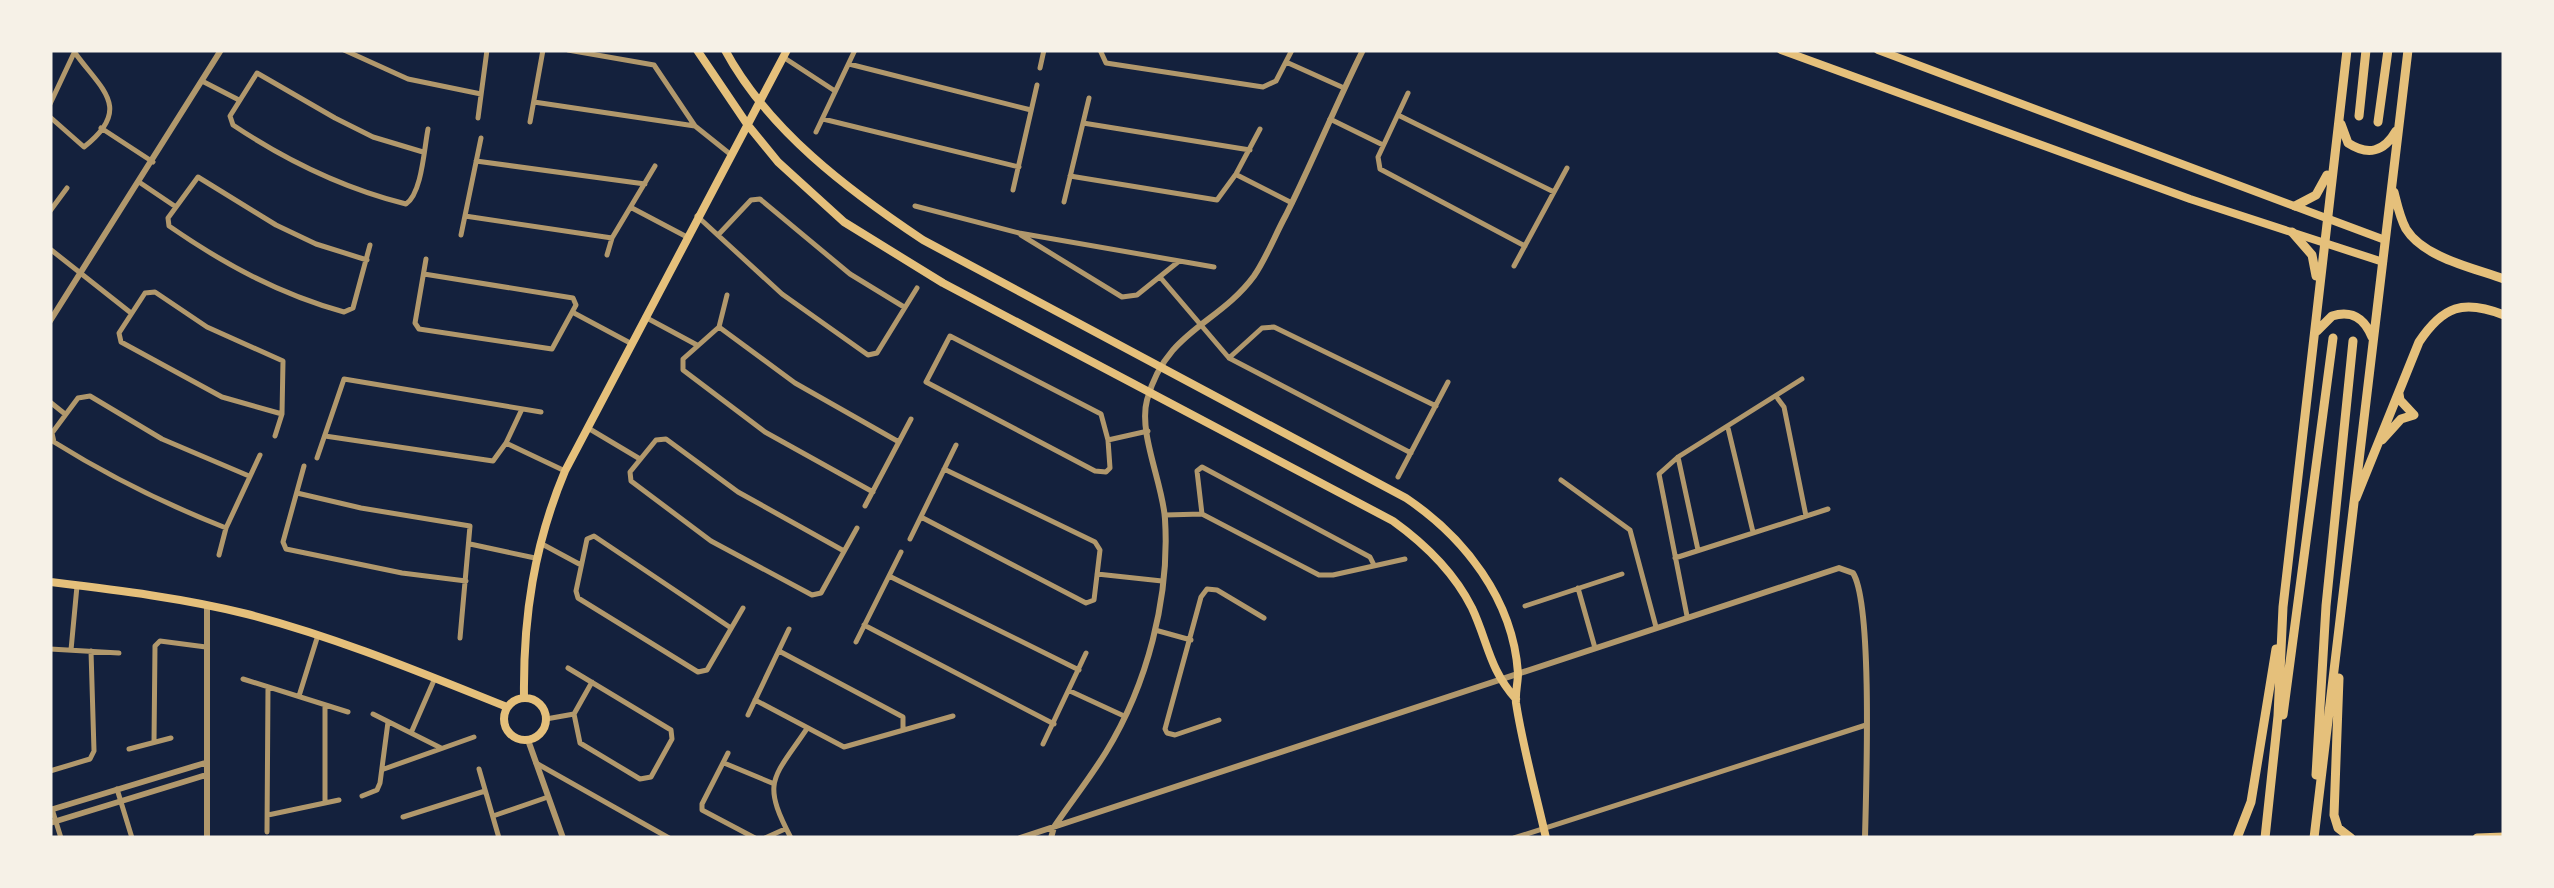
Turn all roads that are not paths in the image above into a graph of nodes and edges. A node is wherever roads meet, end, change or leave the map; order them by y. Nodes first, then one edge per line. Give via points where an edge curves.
1 (221, 50) edge
2 (344, 50) edge
3 (488, 50) edge
4 (543, 50) edge
5 (568, 50) edge
6 (698, 50) edge
7 (725, 50) edge
8 (856, 50) edge
9 (1044, 50) edge
10 (1100, 50) edge
11 (1292, 50) edge
12 (1363, 50) edge
13 (1781, 50) edge
14 (1878, 50) edge
15 (2347, 50) edge
16 (2366, 50) edge
17 (2388, 50) edge
18 (2408, 50) edge
19 (73, 52) edge
20 (785, 54) edge
21 (1286, 62) junction
22 (848, 64) junction
23 (1040, 68) dead end
24 (202, 81) junction
25 (1037, 85) dead end
26 (1344, 88) junction
27 (836, 91) junction
28 (1408, 93) dead end
29 (482, 94) junction
30 (1088, 98) dead end
31 (239, 100) junction
32 (760, 100) junction
33 (534, 102) junction
34 (50, 104) edge
35 (1031, 110) junction
36 (1398, 115) junction
37 (2339, 116) junction
38 (2359, 116) dead end
39 (50, 118) edge
40 (478, 118) dead end
41 (823, 118) junction
42 (1330, 119) junction
43 (530, 122) dead end
44 (2378, 122) dead end
45 (1083, 123) junction
46 (747, 124) junction
47 (695, 126) junction
48 (101, 128) junction
49 (428, 128) dead end
50 (2399, 128) junction
51 (1260, 129) dead end
52 (816, 132) dead end
53 (480, 138) dead end
54 (1383, 145) junction
55 (1250, 150) junction
56 (423, 152) junction
57 (730, 154) junction
58 (2334, 158) junction
59 (476, 161) junction
60 (153, 162) junction
61 (655, 166) dead end
62 (1018, 166) junction
63 (1567, 168) dead end
64 (1236, 174) junction
65 (1070, 176) junction
66 (140, 182) junction
67 (645, 184) junction
68 (66, 188) dead end
69 (2393, 189) junction
70 (1013, 190) dead end
71 (1554, 192) junction
72 (1064, 202) dead end
73 (1292, 202) junction
74 (915, 206) dead end
75 (2294, 206) junction
76 (176, 207) junction
77 (631, 207) junction
78 (51, 208) edge
79 (464, 216) junction
80 (698, 216) junction
81 (2326, 218) junction
82 (2292, 232) junction
83 (718, 234) junction
84 (1018, 234) junction
85 (461, 235) dead end
86 (686, 237) junction
87 (612, 238) junction
88 (2385, 240) junction
89 (2324, 242) junction
90 (370, 245) dead end
91 (1525, 246) junction
92 (50, 249) edge
93 (607, 255) dead end
94 (426, 259) dead end
95 (367, 260) junction
96 (1178, 262) junction
97 (2383, 262) junction
98 (1514, 266) dead end
99 (1214, 267) dead end
100 (82, 273) junction
101 (424, 274) junction
102 (1160, 278) junction
103 (2504, 279) edge
104 (917, 288) dead end
105 (2318, 293) junction
106 (727, 295) dead end
107 (904, 308) junction
108 (132, 313) junction
109 (574, 313) junction
110 (2504, 316) edge
111 (645, 317) junction
112 (50, 321) edge
113 (1200, 324) junction
114 (719, 327) junction
115 (2315, 334) junction
116 (2333, 338) dead end
117 (2373, 340) junction
118 (2353, 341) dead end
119 (632, 344) junction
120 (698, 345) junction
121 (1229, 358) junction
122 (1162, 366) junction
123 (1802, 379) dead end
124 (1448, 382) dead end
125 (1150, 392) junction
126 (2399, 392) junction
127 (1777, 398) junction
128 (50, 402) edge
129 (1436, 406) junction
130 (522, 410) junction
131 (541, 412) dead end
132 (65, 414) junction
133 (282, 414) junction
134 (911, 419) dead end
135 (588, 428) junction
136 (1728, 428) junction
137 (1148, 430) junction
138 (275, 436) dead end
139 (325, 436) junction
140 (1108, 440) junction
141 (899, 442) junction
142 (506, 444) junction
143 (956, 445) dead end
144 (2377, 446) junction
145 (1411, 453) junction
146 (260, 455) dead end
147 (1678, 457) junction
148 (318, 458) dead end
149 (640, 459) junction
150 (304, 466) dead end
151 (944, 469) junction
152 (565, 471) junction
153 (249, 476) junction
154 (1398, 477) dead end
155 (1561, 480) dead end
156 (873, 492) junction
157 (298, 493) junction
158 (865, 506) dead end
159 (1828, 509) dead end
160 (2351, 510) junction
161 (1202, 514) junction
162 (1165, 516) junction
163 (1806, 516) junction
164 (920, 517) junction
165 (226, 528) junction
166 (857, 528) dead end
167 (1753, 533) junction
168 (910, 539) dead end
169 (539, 543) junction
170 (470, 544) junction
171 (1698, 550) junction
172 (844, 551) junction
173 (902, 552) dead end
174 (219, 555) dead end
175 (535, 558) junction
176 (1675, 558) junction
177 (1405, 559) dead end
178 (582, 565) junction
179 (1374, 565) junction
180 (1097, 574) junction
181 (1622, 574) dead end
182 (889, 576) junction
183 (466, 581) junction
184 (1162, 581) junction
185 (50, 582) edge
186 (77, 586) junction
187 (1578, 588) junction
188 (206, 606) junction
189 (1525, 606) dead end
190 (2283, 607) junction
191 (742, 608) dead end
192 (2342, 610) junction
193 (1687, 616) junction
194 (1264, 618) dead end
195 (864, 625) junction
196 (1656, 627) junction
197 (731, 628) junction
198 (789, 630) dead end
199 (1155, 630) junction
200 (318, 635) junction
201 (460, 638) dead end
202 (1191, 640) junction
203 (856, 642) dead end
204 (206, 647) junction
205 (1595, 648) junction
206 (50, 649) edge
207 (71, 650) junction
208 (91, 651) junction
209 (778, 651) junction
210 (118, 653) dead end
211 (1086, 653) dead end
212 (568, 668) dead end
213 (1079, 670) junction
214 (1518, 674) junction
215 (435, 678) junction
216 (243, 679) dead end
217 (1499, 680) junction
218 (592, 682) junction
219 (268, 687) junction
220 (1070, 692) junction
221 (299, 696) junction
222 (524, 697) junction
223 (1516, 699) junction
224 (754, 700) junction
225 (324, 705) junction
226 (507, 707) junction
227 (348, 712) dead end
228 (373, 714) dead end
229 (574, 714) junction
230 (748, 715) dead end
231 (953, 716) dead end
232 (1124, 716) junction
233 (546, 719) junction
234 (1220, 720) dead end
235 (388, 722) junction
236 (1054, 724) junction
237 (1866, 725) junction
238 (903, 728) junction
239 (806, 730) junction
240 (411, 733) junction
241 (172, 738) dead end
242 (474, 738) dead end
243 (528, 740) junction
244 (154, 742) junction
245 (1043, 744) dead end
246 (441, 748) junction
247 (129, 749) dead end
248 (728, 753) dead end
249 (206, 763) junction
250 (536, 763) junction
251 (723, 763) junction
252 (384, 769) junction
253 (478, 769) dead end
254 (50, 771) edge
255 (206, 775) junction
256 (772, 783) junction
257 (117, 789) junction
258 (485, 792) junction
259 (362, 796) dead end
260 (548, 797) junction
261 (339, 800) dead end
262 (121, 801) junction
263 (325, 803) junction
264 (51, 809) edge
265 (268, 815) junction
266 (493, 816) junction
267 (403, 817) dead end
268 (53, 822) edge
269 (1054, 827) junction
270 (786, 828) junction
271 (267, 832) dead end
272 (1545, 833) edge
273 (2265, 835) edge
274 (61, 838) edge
275 (132, 838) edge
276 (207, 838) edge
277 (499, 838) edge
278 (563, 838) edge
279 (669, 838) edge
280 (755, 838) edge
281 (765, 838) edge
282 (791, 838) edge
283 (1020, 838) edge
284 (1051, 838) edge
285 (1514, 838) edge
286 (1866, 838) edge
287 (2238, 838) edge
288 (2313, 838) edge
289 (2350, 838) edge
290 (2477, 838) edge
291 (2504, 838) edge

1 - 24 street
2 - 29 street via 408,80
3 - 29 street
4 - 33 street
5 - 47 street via 654,64
6 - 46 main road
7 - 32 main road
8 - 22 street
9 - 23 street
10 - 21 street via 1106,63 1263,87 1276,81
11 - 21 street
12 - 26 street
13 - 82 main road
14 - 75 main road
15 - 37 highway
16 - 38 highway
17 - 44 highway
18 - 50 highway
19 - 34 street
19 - 48 street via 111,99
20 - 27 street
20 - 32 main road
21 - 26 street
22 - 27 street
22 - 35 street
24 - 31 street
24 - 60 street
25 - 35 street
26 - 42 street
27 - 41 street
28 - 36 street
29 - 40 street
30 - 45 street
31 - 56 street via 253,75 262,74 348,124
31 - 56 street via 230,116 233,125 289,160 370,195 410,203
32 - 46 main road
32 - 122 main road via 871,206
33 - 43 street
33 - 47 street
35 - 62 street
36 - 54 street
36 - 71 street
37 - 50 highway via 2348,143 2366,151 2386,146
37 - 58 highway
39 - 48 street via 84,147
41 - 52 street
41 - 62 street
42 - 54 street
42 - 73 street
45 - 55 street
45 - 65 street
46 - 57 main road
46 - 125 main road via 808,192 889,252
47 - 57 street
48 - 60 street
49 - 56 street
50 - 69 highway
51 - 55 street
53 - 59 street
54 - 91 street via 1380,170
55 - 64 street
57 - 80 main road
58 - 75 highway via 2316,196
58 - 81 highway
59 - 67 street
59 - 79 street
60 - 66 street
61 - 67 street
62 - 70 street
63 - 71 street
64 - 65 street via 1223,195 1210,201
64 - 73 street
65 - 72 street
66 - 76 street
66 - 100 street
67 - 77 street
68 - 78 street
69 - 88 highway
69 - 103 highway via 2415,240
71 - 91 street
73 - 113 street via 1254,276
74 - 84 street
75 - 81 main road
76 - 95 street via 198,177 276,225
76 - 95 street via 169,226 204,250 268,286 344,312 353,308
77 - 86 street
77 - 87 street
79 - 85 street
79 - 87 street
80 - 83 street
80 - 86 main road
81 - 88 main road
81 - 89 highway
82 - 89 main road
82 - 105 highway via 2312,255
83 - 107 street via 760,199 850,274
83 - 107 street via 782,294 868,355 877,353
84 - 96 street
84 - 102 street via 1122,297
86 - 111 main road
87 - 93 street
88 - 97 highway
89 - 97 main road
89 - 105 highway
90 - 95 street
91 - 98 street
92 - 100 street
94 - 101 street
96 - 99 street
96 - 102 street
97 - 117 highway
100 - 108 street
100 - 112 street
101 - 109 street via 572,298
101 - 109 street via 419,329 548,349
102 - 113 street
104 - 107 street
105 - 115 highway
106 - 114 street
108 - 133 street via 119,333 121,342 222,397
108 - 133 street via 145,293 155,292 207,327 283,361
109 - 119 street
110 - 126 highway via 2468,306 2448,310 2419,342
111 - 119 main road
111 - 120 street
113 - 121 street
113 - 122 street
114 - 120 street
114 - 141 street via 796,383
115 - 117 highway via 2341,313 2362,320
115 - 190 highway
116 - 273 highway
117 - 160 highway
118 - 288 highway via 2326,606
119 - 135 main road
120 - 156 street via 683,359 683,370 764,432
121 - 129 street via 1262,328 1274,327
121 - 145 street
122 - 125 street
122 - 214 main road via 1431,515 1490,583
123 - 127 street
124 - 129 street
125 - 137 street
125 - 217 main road via 1415,537 1456,580
126 - 144 highway
126 - 144 highway via 2414,415 2401,419
127 - 136 street
127 - 163 street
128 - 132 street
129 - 145 street
130 - 131 street
130 - 139 street via 348,379
130 - 142 street
132 - 153 street via 78,398 90,396 162,439
132 - 165 street via 54,442 132,488
133 - 138 street
134 - 141 street
135 - 149 street
135 - 152 main road
136 - 147 street
136 - 167 street
137 - 140 street
137 - 162 street
139 - 142 street via 488,462
139 - 148 street
140 - 140 street via 1097,411 950,336 925,378 1095,471 1110,468
141 - 156 street
142 - 152 street
143 - 151 street
144 - 160 highway
145 - 154 street
146 - 153 street
147 - 171 street
147 - 176 street via 1659,480
149 - 172 street via 656,440 666,439 738,492
149 - 172 street via 631,481 672,515 812,595 821,593
150 - 157 street
151 - 164 street
151 - 180 street via 1095,542
152 - 169 main road
153 - 165 street
155 - 196 street via 1630,530
156 - 158 street
157 - 170 street via 466,523
157 - 183 street via 282,542 286,549
159 - 163 street
160 - 192 highway
161 - 162 street
161 - 179 street via 1319,575
161 - 179 street via 1196,472 1202,467
162 - 184 street
163 - 167 street
164 - 168 street
164 - 180 street via 1086,603 1094,600
165 - 174 street
166 - 172 street
167 - 171 street
169 - 175 main road
169 - 178 street
170 - 175 street
170 - 183 street
171 - 176 street
173 - 182 street
175 - 222 main road
176 - 193 street
177 - 179 street
178 - 197 street via 594,536
178 - 197 street via 578,598 698,672 708,670
180 - 184 street
181 - 187 street
182 - 195 street
182 - 213 street
183 - 201 street
184 - 199 street
185 - 186 main road
186 - 188 main road
186 - 207 street
187 - 189 street
187 - 205 street
188 - 200 main road
188 - 204 street
190 - 273 highway
190 - 287 highway via 2251,802
191 - 197 street
192 - 288 highway
192 - 289 highway via 2334,815
193 - 196 street
193 - 237 street via 1832,570 1853,573 1860,591
194 - 202 street via 1207,589
195 - 203 street
195 - 236 street
196 - 205 street
198 - 209 street
199 - 202 street
199 - 232 street
200 - 215 main road
200 - 221 street
202 - 234 street via 1166,733
204 - 244 street via 160,641 154,646
204 - 249 street
205 - 214 street
206 - 207 street
207 - 208 street
208 - 210 street
208 - 254 street via 92,756
209 - 224 street
209 - 238 street via 903,718
211 - 213 street
212 - 218 street
213 - 220 street
214 - 217 street
214 - 223 main road
215 - 226 main road
215 - 240 street
216 - 219 street
217 - 223 main road
217 - 269 street
218 - 229 street
218 - 229 street via 670,730 672,740 651,777 640,779 580,743
219 - 221 street
219 - 265 street
220 - 232 street
220 - 236 street
221 - 225 street
222 - 226 main road
222 - 233 main road via 542,706
223 - 272 main road
224 - 230 street
224 - 239 street
225 - 227 street
225 - 263 street
226 - 243 main road via 509,733
228 - 235 street
229 - 233 street
231 - 238 street
232 - 269 street
233 - 243 main road
235 - 240 street
235 - 252 street
236 - 245 street
237 - 272 street
237 - 286 street
238 - 239 street via 844,747
239 - 256 street
240 - 246 street
241 - 244 street
242 - 246 street
243 - 250 street
244 - 247 street
246 - 252 street
248 - 251 street
249 - 255 street
249 - 257 street
250 - 260 street
250 - 279 street
251 - 256 street
251 - 280 street via 702,810
252 - 259 street via 377,790
253 - 258 street
255 - 262 street
255 - 276 street
256 - 270 street
257 - 262 street
257 - 264 street
258 - 266 street
258 - 267 street
260 - 266 street
260 - 278 street
261 - 263 street
262 - 268 street
262 - 275 street
263 - 265 street
264 - 268 street
265 - 271 street
266 - 277 street
268 - 274 street
269 - 283 street
269 - 284 street
270 - 281 street
270 - 282 street
272 - 285 street
290 - 291 highway

